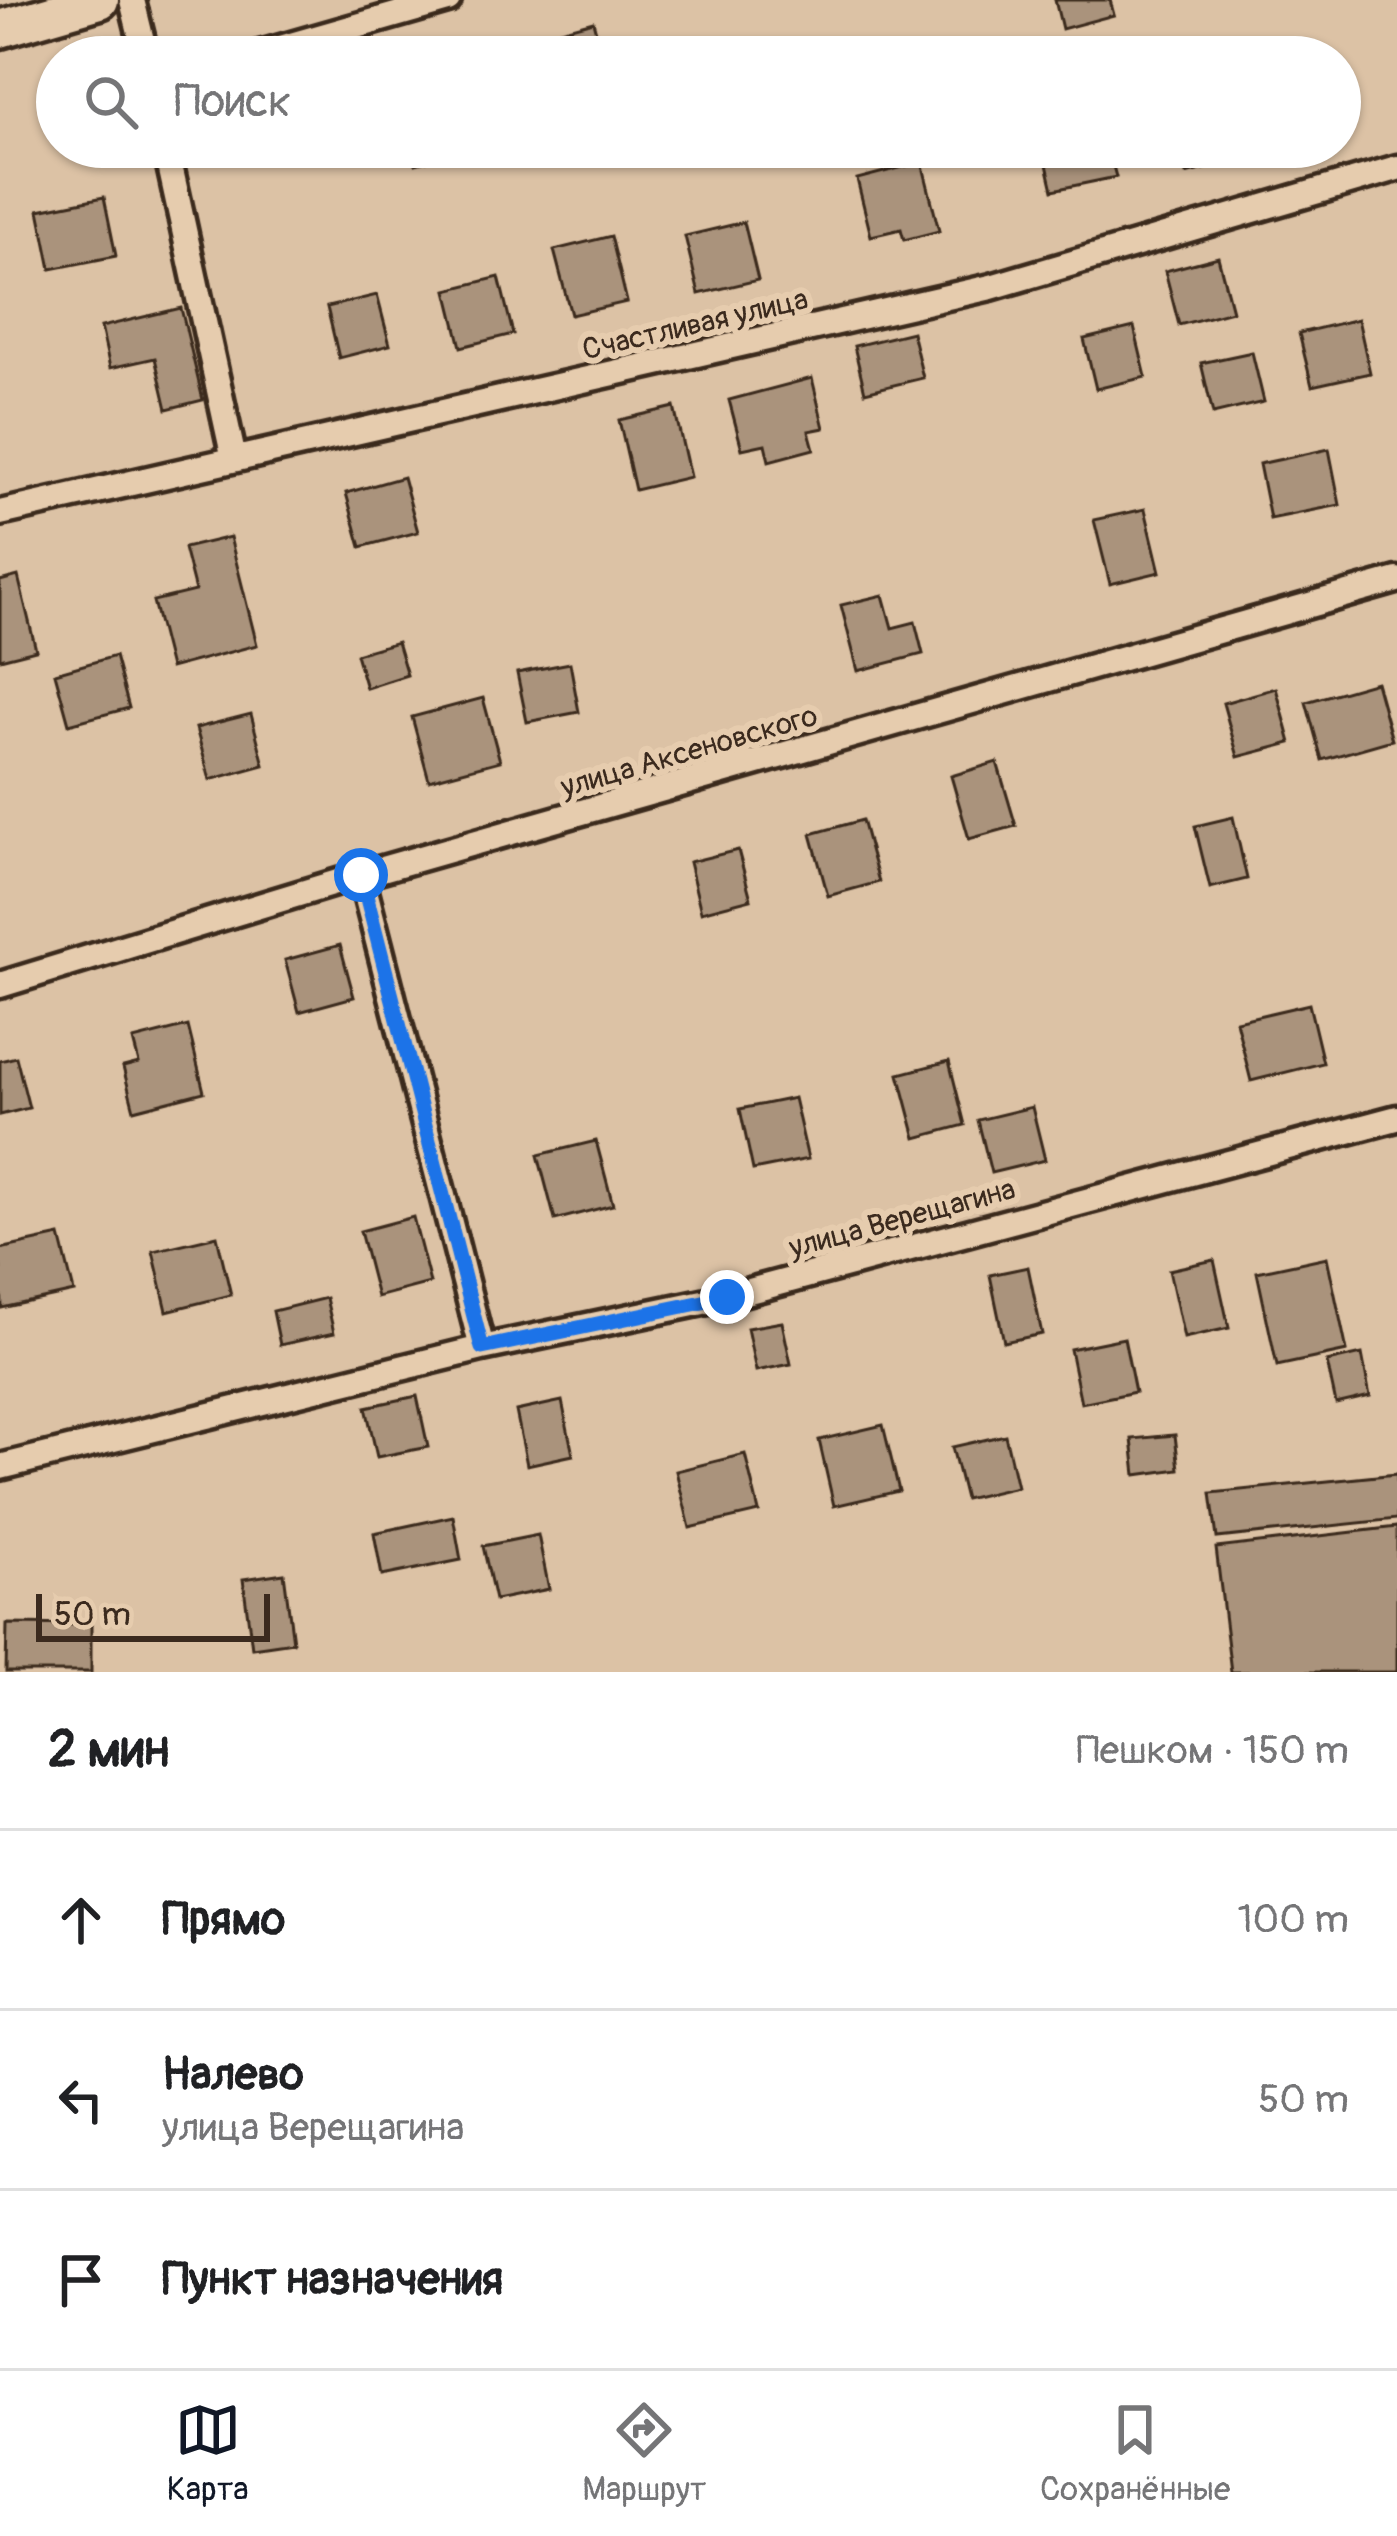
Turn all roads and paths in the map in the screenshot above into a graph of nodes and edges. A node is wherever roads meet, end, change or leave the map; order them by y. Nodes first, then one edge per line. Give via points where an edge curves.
1 (100, 0) edge
2 (132, 0) edge
3 (448, 0) edge
4 (0, 28) edge
5 (141, 36) edge
6 (322, 36) edge
7 (171, 168) edge
8 (1397, 168) edge
9 (234, 459) junction
10 (0, 513) edge
11 (1397, 580) edge
12 (361, 875) junction
13 (0, 985) edge
14 (1397, 1118) edge
15 (482, 1348) junction
16 (0, 1467) edge

1 - 4 main road
2 - 5 street
3 - 6 street
7 - 9 street
8 - 9 street, Счастливая улица via 992,287
9 - 10 street, Счастливая улица
11 - 12 street, улица Аксеновского
12 - 13 street, улица Аксеновского
12 - 15 street
14 - 15 street, улица Верещагина via 727,1297
15 - 16 street, улица Верещагина

